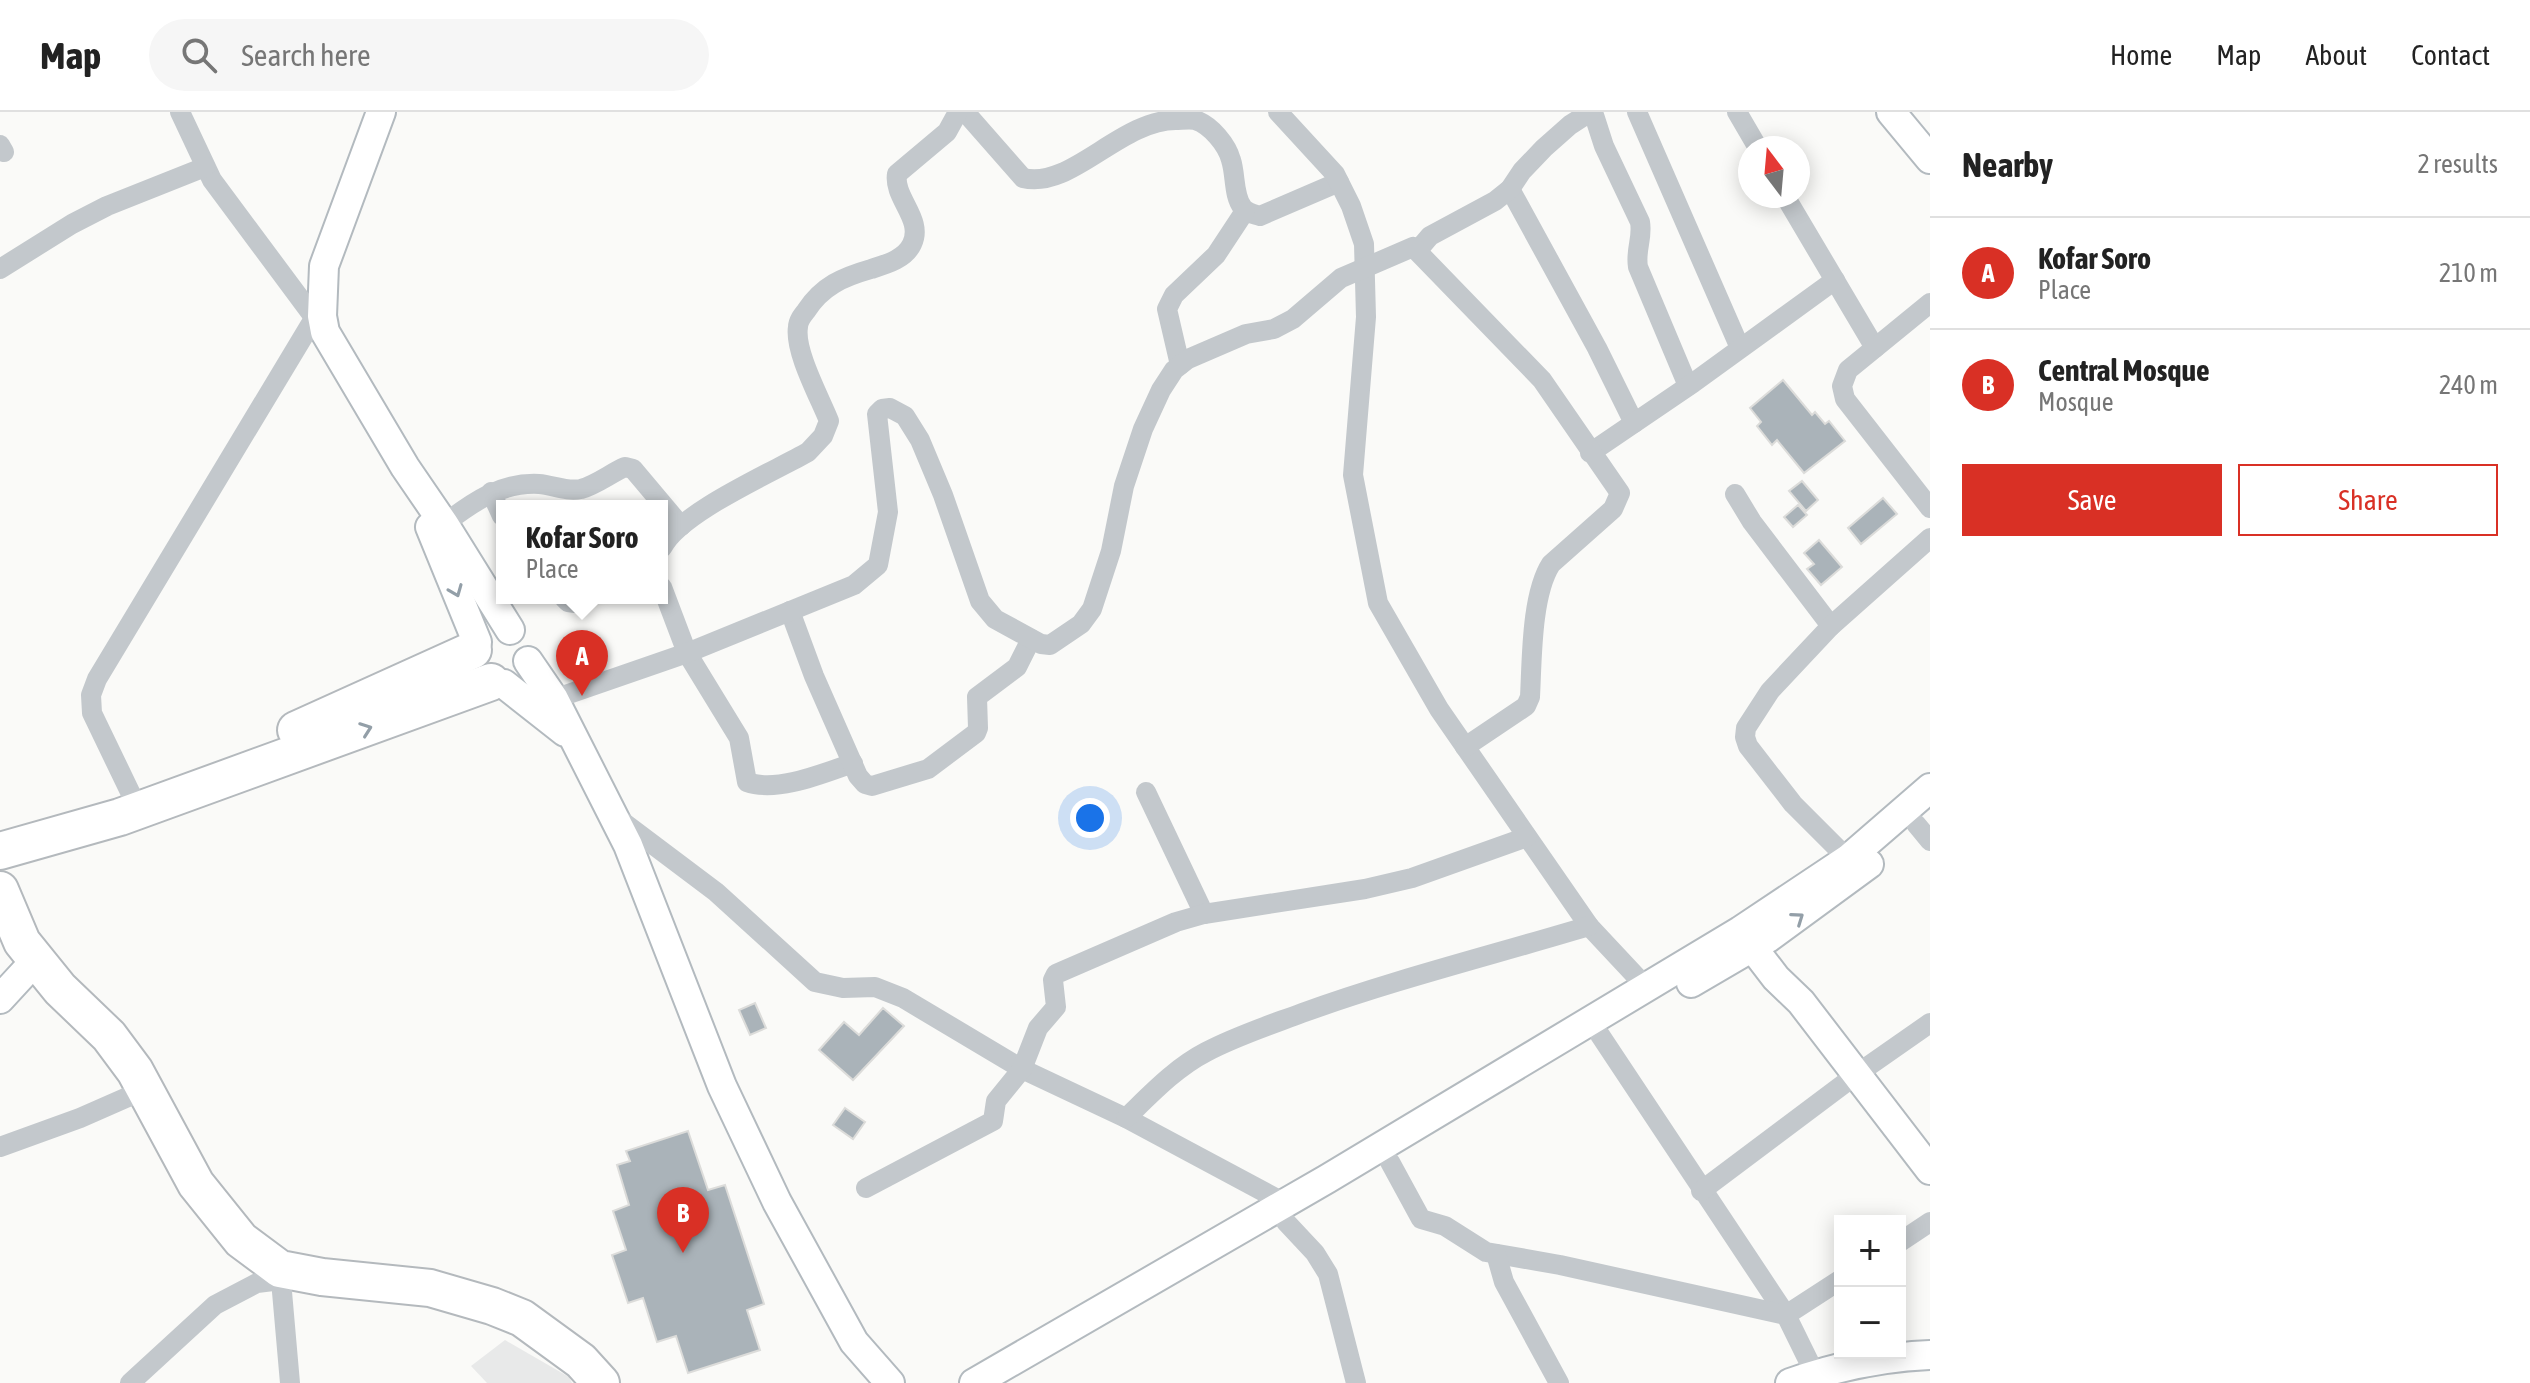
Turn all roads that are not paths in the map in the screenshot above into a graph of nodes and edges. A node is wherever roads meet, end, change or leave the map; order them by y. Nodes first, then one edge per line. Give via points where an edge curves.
1 (180, 112) edge
2 (381, 112) edge
3 (958, 112) edge
4 (965, 112) edge
5 (1278, 112) edge
6 (1592, 112) edge
7 (1637, 112) edge
8 (1737, 112) edge
9 (1891, 112) edge
10 (1751, 136) edge
11 (1930, 159) edge
12 (205, 167) junction
13 (1339, 182) junction
14 (1510, 189) junction
15 (1792, 208) edge
16 (1245, 211) junction
17 (1418, 250) junction
18 (1365, 268) junction
19 (0, 269) edge
20 (1835, 280) junction
21 (1930, 303) edge
22 (320, 325) junction
23 (1740, 348) junction
24 (1875, 348) junction
25 (1180, 365) junction
26 (1688, 386) junction
27 (1634, 423) junction
28 (1590, 453) junction
29 (405, 467) junction
30 (491, 492) junction
31 (1735, 494) dead end
32 (659, 500) edge
33 (496, 503) edge
34 (1930, 508) edge
35 (668, 511) edge
36 (444, 524) junction
37 (681, 526) junction
38 (668, 538) edge
39 (1930, 538) edge
40 (668, 603) edge
41 (790, 611) junction
42 (1831, 626) junction
43 (510, 630) junction
44 (1031, 639) junction
45 (475, 646) junction
46 (687, 653) junction
47 (528, 661) junction
48 (498, 683) junction
49 (554, 699) junction
50 (572, 738) junction
51 (1465, 747) junction
52 (853, 763) junction
53 (1930, 788) edge
54 (1146, 792) dead end
55 (131, 794) junction
56 (612, 814) junction
57 (1925, 826) edge
58 (0, 833) edge
59 (1527, 837) junction
60 (0, 851) edge
61 (1848, 859) junction
62 (0, 890) edge
63 (1204, 914) junction
64 (1589, 926) junction
65 (1754, 935) junction
66 (35, 961) junction
67 (1647, 988) junction
68 (0, 999) edge
69 (1930, 1023) edge
70 (1600, 1035) junction
71 (1022, 1069) junction
72 (1857, 1074) junction
73 (146, 1089) junction
74 (1126, 1118) junction
75 (0, 1147) edge
76 (1390, 1162) junction
77 (1930, 1170) edge
78 (866, 1188) dead end
79 (1701, 1191) junction
80 (1285, 1212) junction
81 (1930, 1222) edge
82 (1906, 1238) edge
83 (1496, 1254) junction
84 (280, 1275) junction
85 (1834, 1284) edge
86 (1786, 1315) junction
87 (854, 1342) junction
88 (1930, 1355) edge
89 (1802, 1378) edge
90 (130, 1383) edge
91 (290, 1383) edge
92 (601, 1383) edge
93 (865, 1383) edge
94 (890, 1383) edge
95 (974, 1383) edge
96 (1007, 1383) edge
97 (1356, 1383) edge
98 (1559, 1383) edge

1 - 12 street
2 - 22 main road via 324,266
3 - 37 street via 947,132 897,174 915,225 907,252 891,263 827,285 800,319 801,349 829,421 823,436 808,452
4 - 16 street via 1023,178 1037,182 1058,176 1132,130 1168,120 1194,120 1214,132 1231,158
5 - 13 street
6 - 14 street via 1544,148
6 - 26 street via 1640,222 1638,267
7 - 23 street
8 - 10 street
9 - 11 main road
12 - 19 street via 107,206
12 - 22 street via 234,214
13 - 16 street via 1260,216
13 - 18 street via 1364,244
14 - 17 street via 1430,236
14 - 27 street
15 - 20 street
16 - 25 street via 1216,255 1174,295 1167,309
17 - 18 street via 1405,249
17 - 28 street via 1542,380
18 - 25 street via 1341,278 1274,329 1246,334
18 - 51 street via 1353,475 1378,603
20 - 23 street
20 - 24 street
21 - 24 street
22 - 29 main road
22 - 55 street via 97,679 92,713
23 - 26 street
24 - 34 street via 1848,370 1842,386 1845,399
25 - 44 street via 1143,429 1092,609 1081,624 1050,645
26 - 27 street
27 - 28 street
28 - 51 street via 1617,487 1618,500 1545,573 1526,706
29 - 36 main road
29 -> 45 main road
30 - 32 street via 537,484 583,489 625,467 633,469
30 - 33 street
30 - 36 street
31 - 42 street
35 - 37 street
36 - 43 main road
37 - 38 street
39 - 42 street
40 - 46 street
41 - 44 street via 854,585 878,565 888,512 877,414 890,408 905,416 920,440 980,601 995,619
41 - 46 street
41 - 52 street
42 - 61 street via 1770,691 1745,737 1793,804
43 - 45 main road via 491,631
43 - 47 main road via 524,642
44 - 52 street via 1017,667 977,697 976,733 941,760 872,786 858,776
45 - 48 main road via 476,671
45 - 55 highway via 270,742
46 - 49 street
46 - 52 street via 739,738 747,782 815,777
47 - 48 main road via 516,680
47 - 49 main road
48 - 50 main road
60 -> 48 highway via 120,817
49 - 50 main road
50 - 56 main road
51 - 59 street
53 - 61 main road
54 - 63 street
55 - 58 highway
56 - 71 street via 716,892 815,982 875,987 903,998
56 - 87 main road via 722,1086 777,1202
65 -> 57 main road via 1850,881
59 - 63 street via 1412,878
59 - 64 street
61 - 65 main road
62 - 66 highway
63 - 71 street via 1056,974 1056,1007 1038,1028
64 - 67 street
64 - 74 street via 1266,1026 1204,1053
65 - 67 main road
65 - 70 main road
65 - 72 main road via 1776,978
66 - 68 main road
66 - 73 highway via 109,1036
67 - 80 main road
69 - 72 street
70 - 76 main road
70 - 79 street
71 - 74 street
71 - 78 street via 996,1101 988,1125
72 - 77 main road
72 - 79 street
73 - 75 street
73 - 84 highway via 204,1195 241,1240
74 - 80 street
76 - 80 main road
76 - 83 street via 1421,1219
79 - 86 street
80 - 95 main road
80 - 96 main road
80 - 97 street via 1328,1274
81 - 82 street
83 - 86 street
83 - 98 street via 1504,1282
84 - 90 street via 215,1305
84 - 91 street
84 - 92 highway via 430,1288 466,1297 522,1318 581,1361
85 - 86 street
86 - 89 street
87 - 93 main road
87 - 94 main road
88 - 89 main road via 1878,1360

